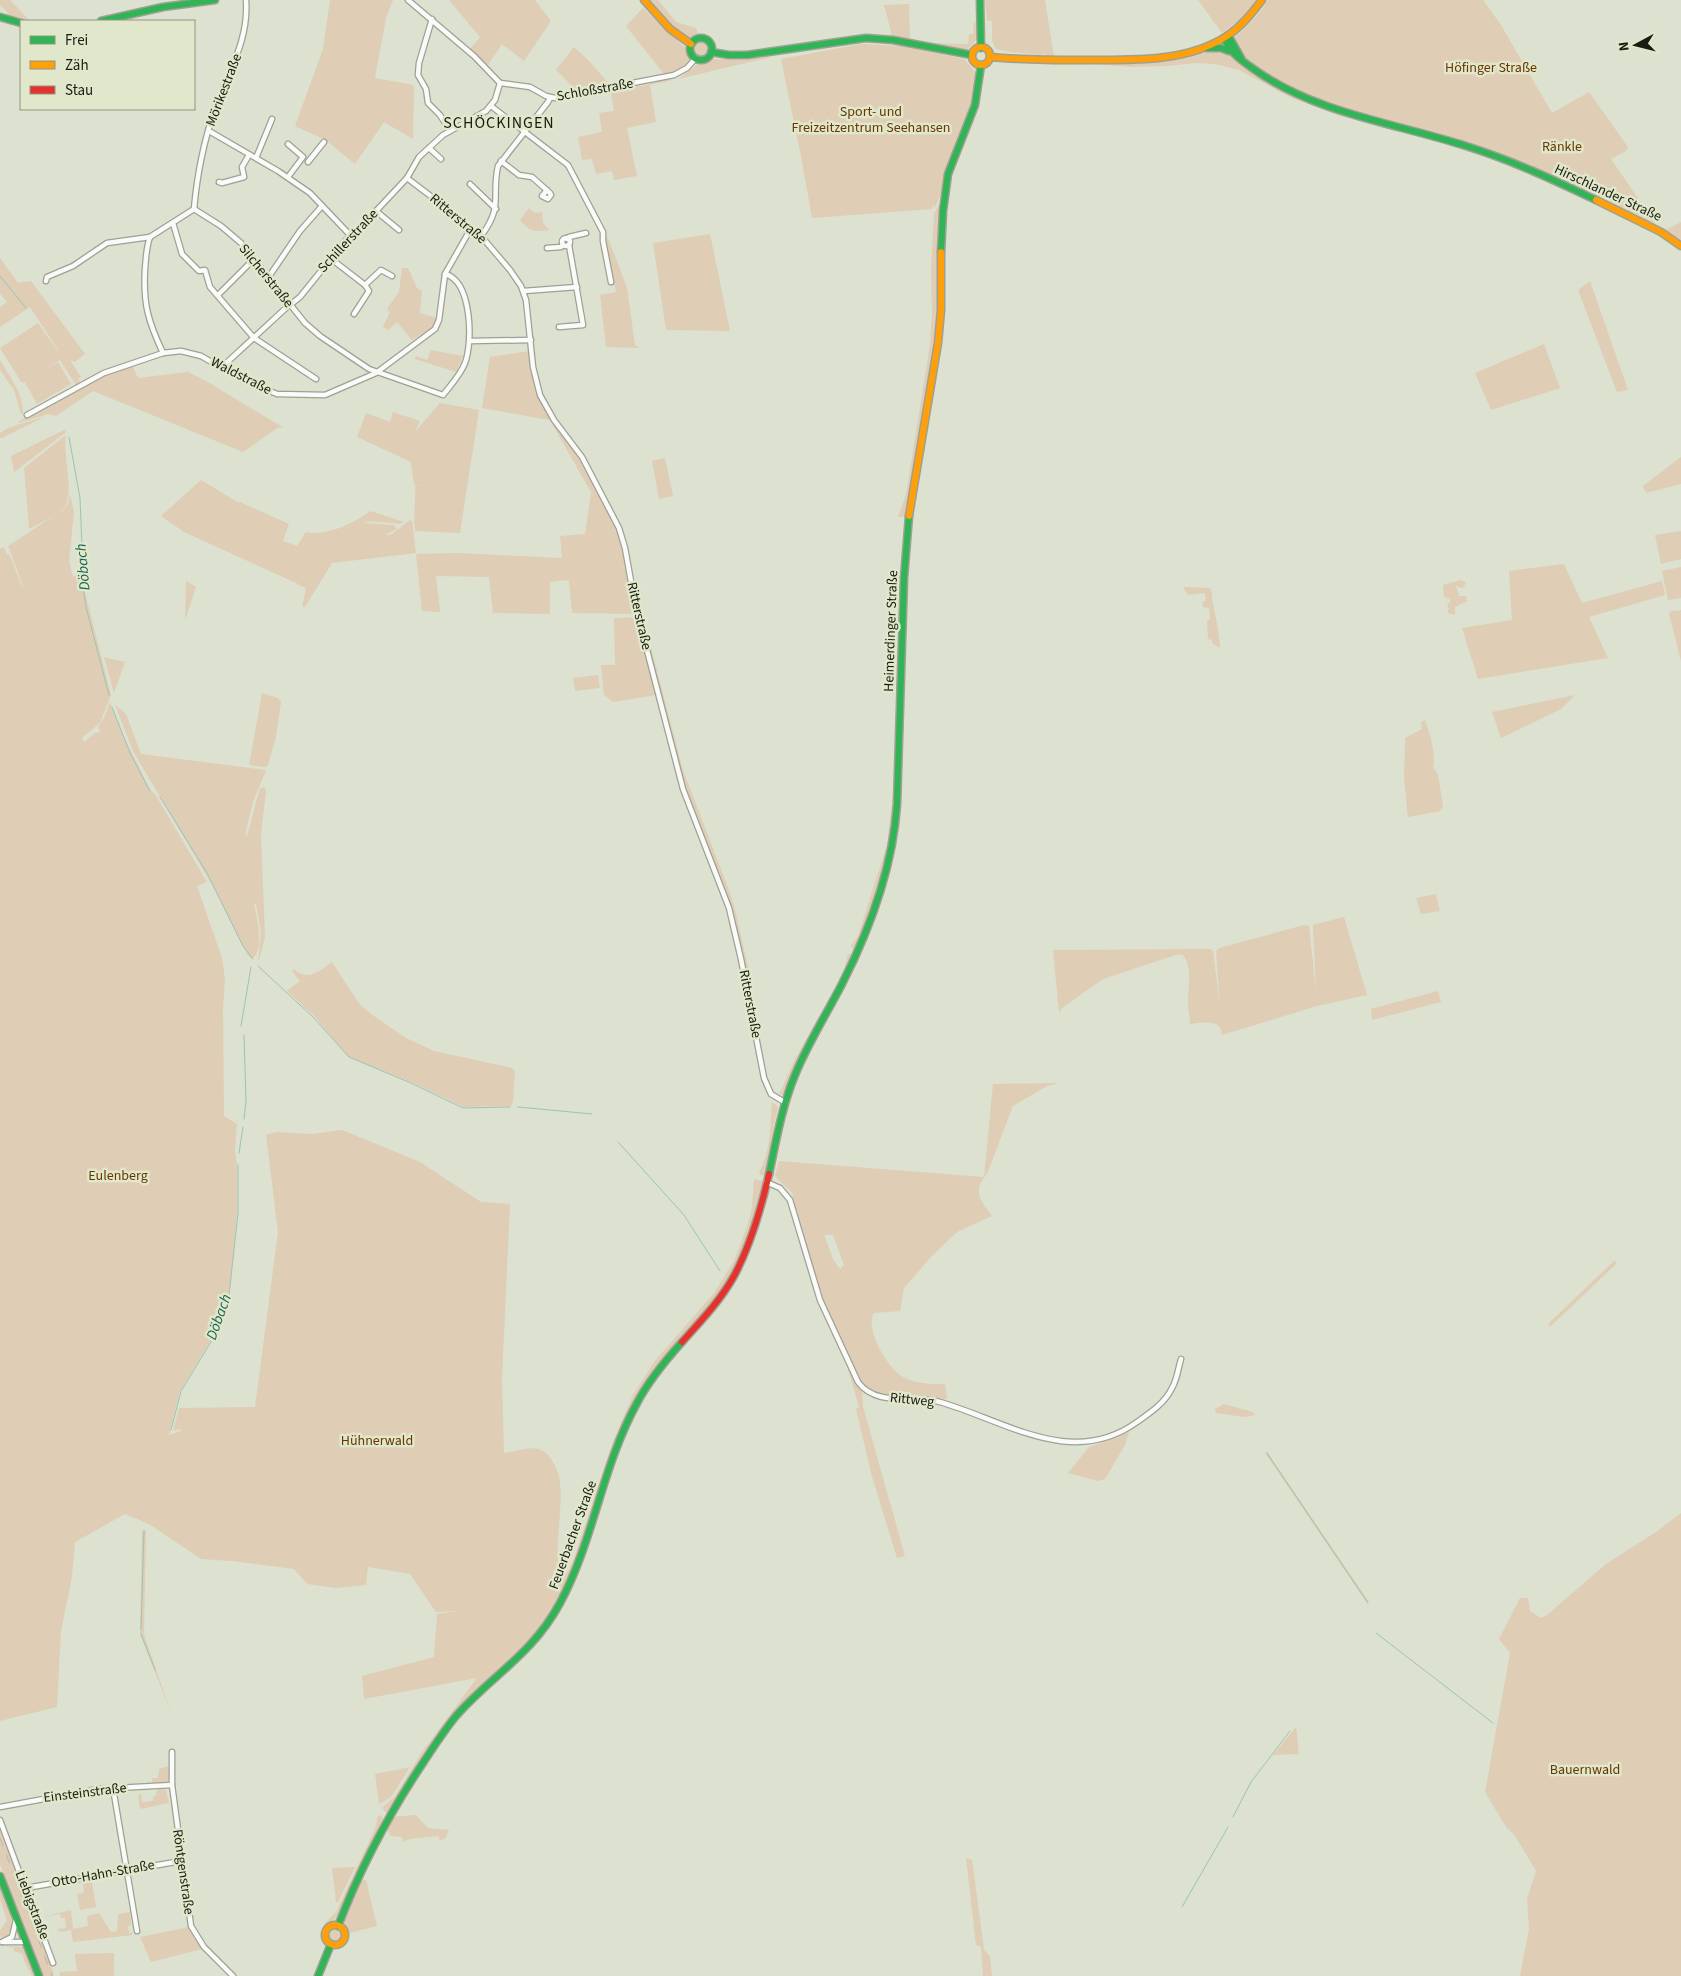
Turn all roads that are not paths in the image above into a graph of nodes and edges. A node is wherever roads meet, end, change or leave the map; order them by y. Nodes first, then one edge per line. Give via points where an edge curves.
1 (216, 0) edge
2 (246, 0) edge
3 (408, 0) edge
4 (644, 0) edge
5 (980, 0) edge
6 (1262, 0) edge
7 (0, 17) edge
8 (432, 19) junction
9 (105, 20) edge
10 (20, 23) edge
11 (1226, 36) junction
12 (691, 44) junction
13 (981, 48) junction
14 (1204, 48) junction
15 (1230, 51) junction
16 (711, 52) junction
17 (972, 55) junction
18 (990, 57) junction
19 (696, 58) junction
20 (1243, 61) junction
21 (981, 65) junction
22 (500, 83) junction
23 (550, 98) junction
24 (492, 106) junction
25 (272, 119) dead end
26 (209, 131) junction
27 (450, 131) junction
28 (524, 131) junction
29 (324, 142) dead end
30 (288, 144) dead end
31 (429, 148) junction
32 (249, 155) junction
33 (303, 157) junction
34 (256, 158) junction
35 (441, 159) dead end
36 (501, 161) junction
37 (288, 177) junction
38 (408, 178) junction
39 (219, 182) dead end
40 (470, 184) dead end
41 (546, 190) dead end
42 (322, 206) junction
43 (496, 209) junction
44 (194, 210) junction
45 (376, 211) junction
46 (173, 223) junction
47 (398, 230) dead end
48 (470, 230) junction
49 (586, 234) dead end
50 (350, 235) junction
51 (481, 236) junction
52 (150, 237) junction
53 (567, 239) junction
54 (563, 245) junction
55 (569, 245) junction
56 (1681, 246) edge
57 (547, 248) dead end
58 (330, 258) junction
59 (253, 260) junction
60 (445, 274) junction
61 (392, 276) dead end
62 (268, 278) junction
63 (46, 281) dead end
64 (611, 282) dead end
65 (365, 285) junction
66 (577, 287) junction
67 (524, 291) junction
68 (218, 296) junction
69 (288, 306) junction
70 (354, 314) dead end
71 (559, 327) dead end
72 (254, 338) junction
73 (531, 340) junction
74 (470, 341) junction
75 (163, 353) junction
76 (222, 367) junction
77 (376, 373) junction
78 (316, 379) dead end
79 (27, 415) dead end
80 (786, 1103) junction
81 (766, 1182) junction
82 (1181, 1359) dead end
83 (172, 1752) dead end
84 (172, 1785) junction
85 (113, 1788) junction
86 (0, 1807) edge
87 (0, 1820) edge
88 (181, 1861) junction
89 (126, 1870) junction
90 (0, 1876) edge
91 (26, 1888) junction
92 (16, 1918) junction
93 (338, 1926) junction
94 (137, 1931) dead end
95 (12, 1937) junction
96 (25, 1939) junction
97 (1, 1942) edge
98 (331, 1944) junction
99 (53, 1963) dead end
100 (39, 1976) edge
101 (233, 1976) edge
102 (318, 1976) edge

1 - 9 main road via 163,7
2 - 26 street, Mörikestraße via 242,42
3 - 8 street
4 - 12 main road via 670,29
5 - 13 main road
6 - 11 main road via 1248,18
7 - 10 main road
8 - 22 street
8 - 27 street via 418,75 426,89 428,103
11 - 14 main road
11 - 15 main road
11 - 20 main road
12 - 16 main road via 697,39 705,39 711,46
12 - 19 main road via 690,52
13 - 17 main road
13 - 18 main road via 988,51
14 - 15 main road
14 - 18 main road via 1149,59
15 - 20 main road, Hirschlander Straße
16 - 17 main road via 751,55 874,38
16 - 19 main road via 705,59
17 - 21 main road via 974,62
18 - 21 main road
19 - 23 street, Schloßstraße via 688,68 674,75
20 - 56 main road, Hirschlander Straße via 1262,76 1300,96 1494,155 1638,220
21 - 80 main road, Heimerdinger Straße via 976,101 950,170 943,208 938,346 912,491 905,554 893,838 857,952 802,1058
22 - 23 street, Schloßstraße via 530,87
22 - 24 street
23 - 28 street
24 - 27 street
24 - 28 street
25 - 34 street
26 - 32 street
26 - 44 street, Mörikestraße
27 - 31 street
28 - 36 street
28 - 64 street via 568,165 603,232
29 - 33 street via 308,162
30 - 33 street
31 - 35 street
31 - 38 street via 419,157
32 - 34 street
32 - 39 street via 242,167 244,177
33 - 37 street
34 - 37 street
36 - 41 street via 519,175 532,177
36 - 43 street via 496,175
37 - 42 street
38 - 45 street, Schillerstraße
38 - 48 street, Ritterstraße
40 - 43 street
42 - 50 street
42 - 62 street via 300,231
43 - 51 street
44 - 46 street
44 - 59 street, Silcherstraße via 241,242
45 - 47 street
45 - 50 street, Schillerstraße
46 - 52 street
46 - 68 street via 182,254 199,271 205,270 210,287
48 - 51 street, Ritterstraße
48 - 60 street, Waldstraße
49 - 53 street
50 - 58 street, Schillerstraße
51 - 67 street, Ritterstraße
52 - 63 street via 107,243 73,266 47,277
52 - 75 street via 145,306
53 - 54 street via 562,240
53 - 55 street
54 - 55 street
54 - 57 street
55 - 66 street
58 - 65 street
58 - 69 street, Schillerstraße via 300,297
59 - 62 street, Silcherstraße
59 - 68 street
60 - 74 street via 462,291
60 - 77 street, Waldstraße via 435,329
61 - 65 street via 381,270
62 - 69 street, Silcherstraße
65 - 70 street via 369,291
66 - 67 street
66 - 71 street via 583,325
67 - 73 street, Ritterstraße
68 - 72 street
69 - 72 street, Schillerstraße
69 - 77 street, Silcherstraße via 320,336
72 - 76 street, Schillerstraße
72 - 78 street
73 - 74 street
73 - 80 street, Ritterstraße via 540,395 592,474 622,536 635,604 683,789 729,908 764,1078 771,1094
74 - 77 street, Silcherstraße via 465,364 443,394
75 - 76 street, Waldstraße via 192,352
75 - 79 street, Waldstraße via 104,373
76 - 77 street, Waldstraße via 265,390 290,395 325,395
80 - 81 main road, Heimerdinger Straße
81 - 82 street, Rittweg via 780,1188 790,1200 820,1300 858,1382 876,1395 937,1401 1038,1436 1071,1443 1094,1442 1132,1426 1156,1409 1172,1389
81 - 93 main road, Feuerbacher Straße via 751,1238 728,1285 658,1370 633,1408 563,1600 527,1651 478,1694 440,1738 382,1826
83 - 84 street, Röntgenstraße
84 - 85 street, Einsteinstraße
84 - 88 street, Röntgenstraße
85 - 86 street, Einsteinstraße via 73,1792
85 - 89 street
87 - 91 street, Liebigstraße
88 - 89 street, Otto-Hahn-Straße
88 - 101 street, Röntgenstraße via 193,1931
89 - 91 street, Otto-Hahn-Straße
89 - 94 street
90 - 92 main road
91 - 99 street, Liebigstraße
92 - 95 street
92 - 96 main road
93 - 98 main road via 326,1930 326,1940
93 - 98 main road via 344,1932 344,1938 340,1943
95 - 96 street
95 - 97 street
96 - 97 street
96 - 100 main road
98 - 102 main road

